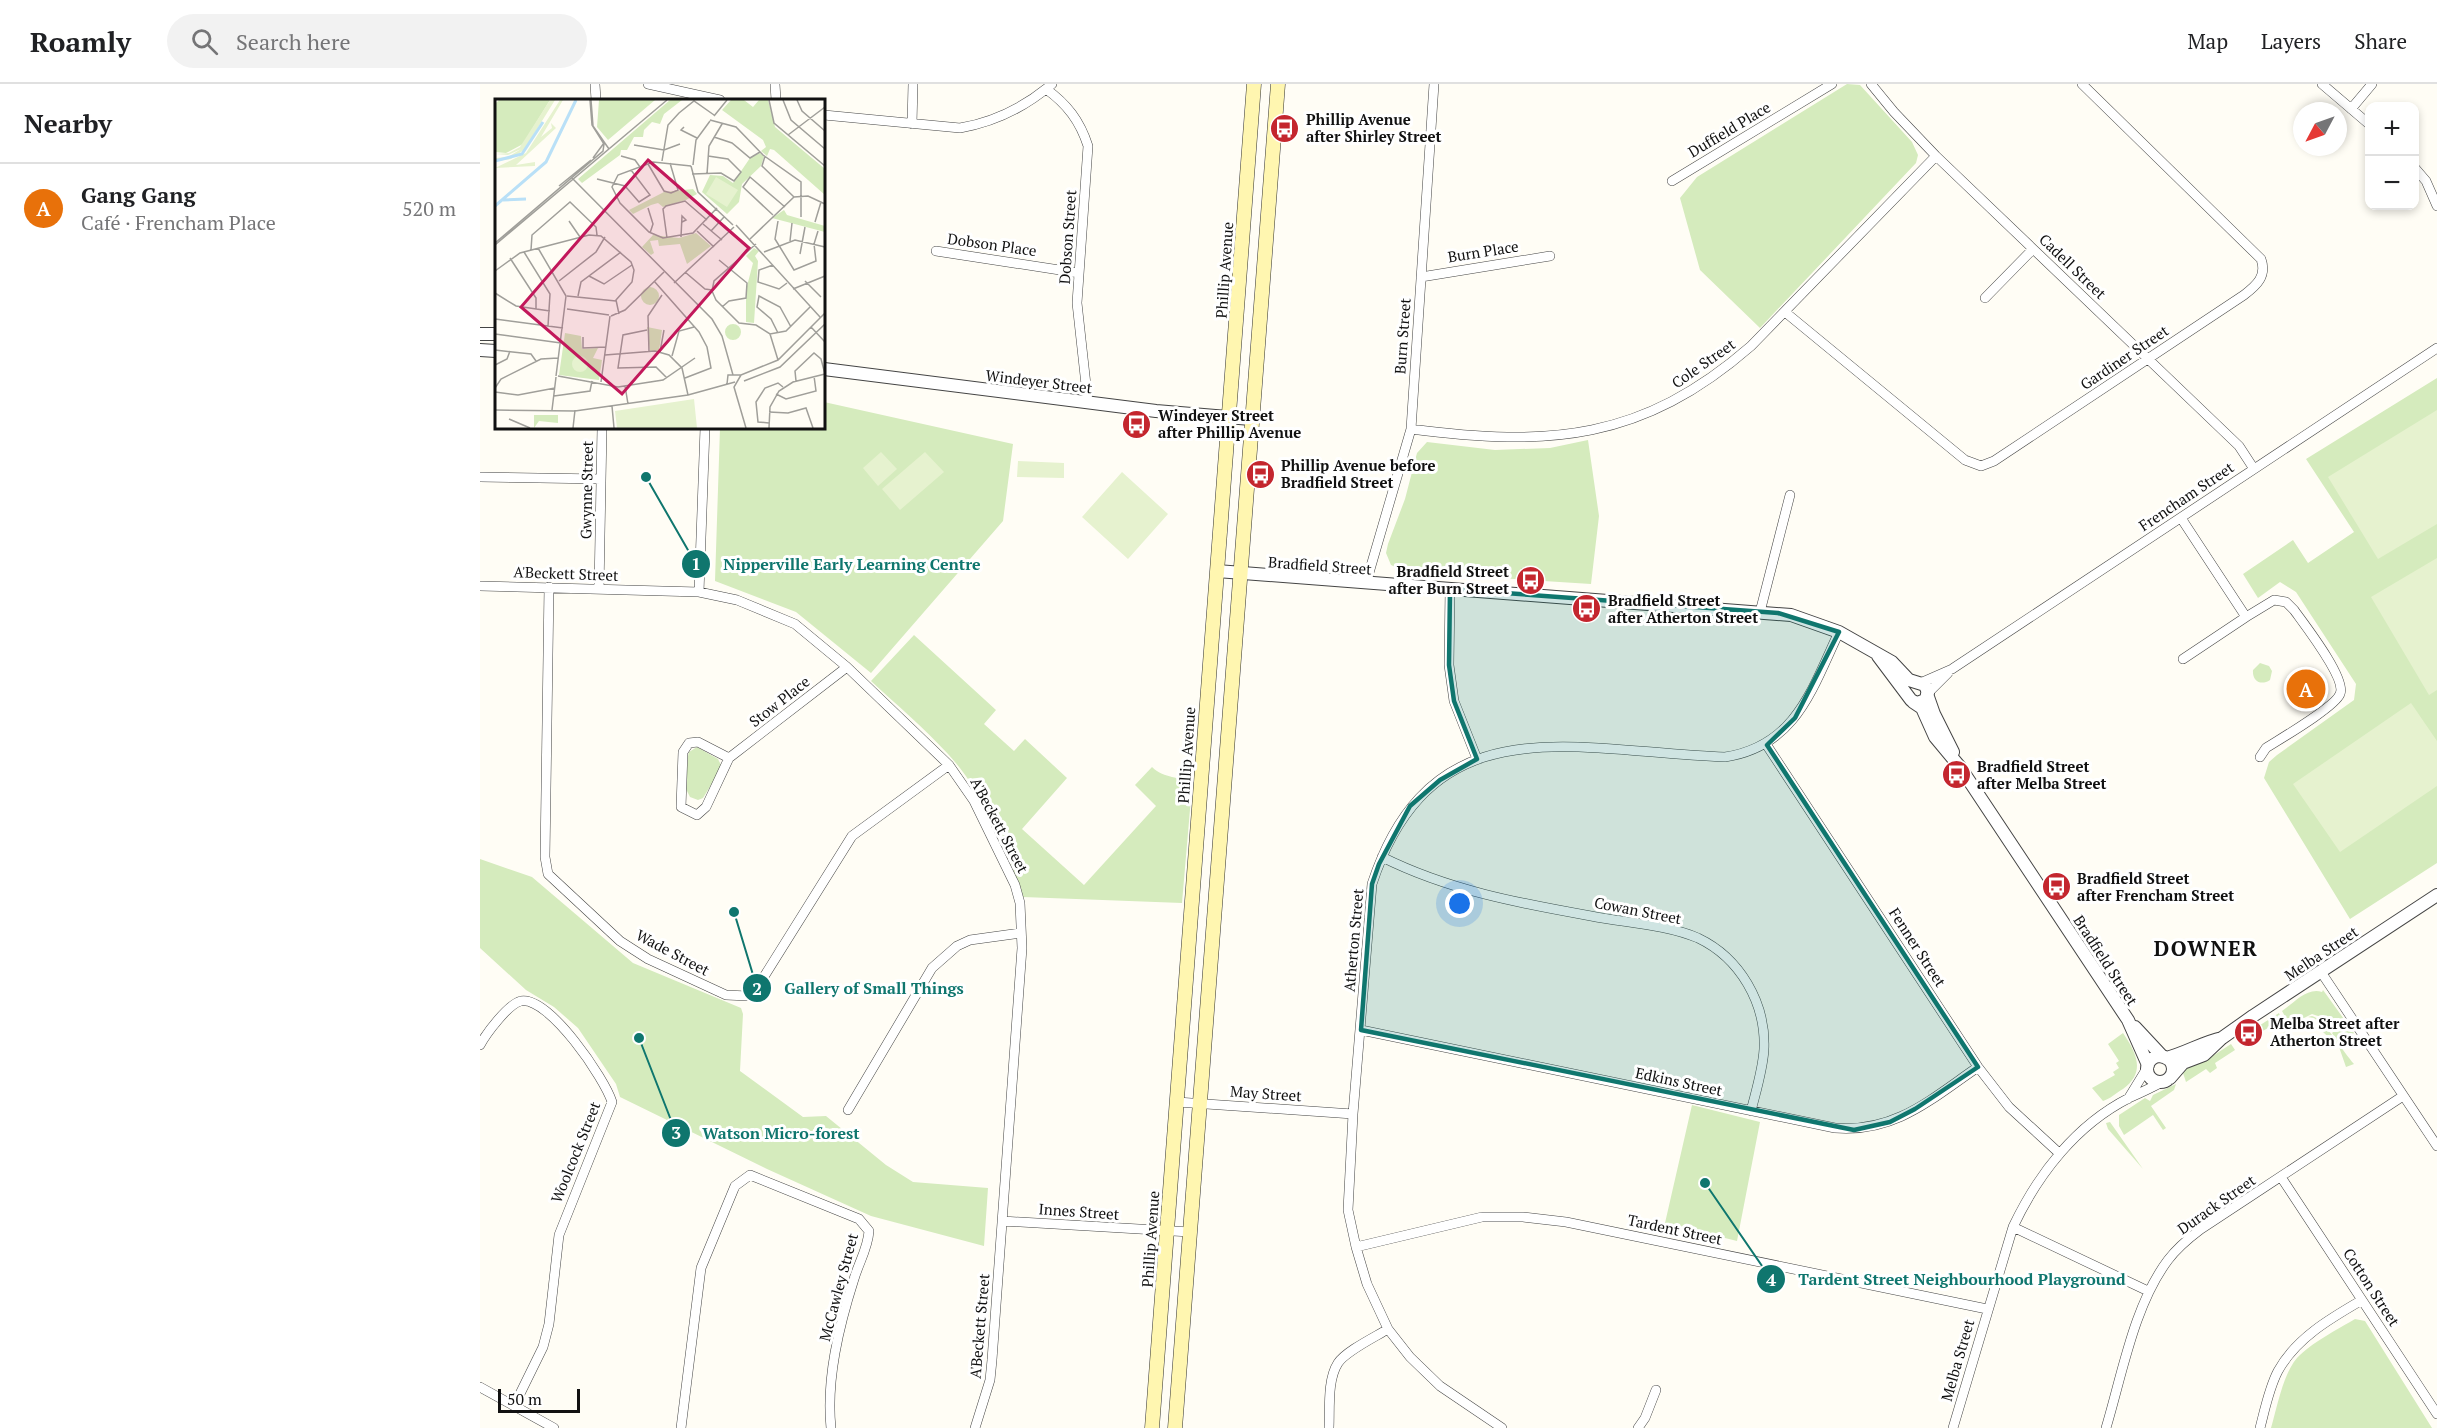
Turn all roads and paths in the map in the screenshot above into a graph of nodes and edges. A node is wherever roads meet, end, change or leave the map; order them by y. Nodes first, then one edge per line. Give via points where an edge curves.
1 (648, 84) edge
2 (775, 84) edge
3 (913, 84) edge
4 (1254, 84) edge
5 (1278, 84) edge
6 (1434, 84) edge
7 (1832, 84) edge
8 (1871, 84) edge
9 (2082, 84) edge
10 (2322, 84) edge
11 (2372, 84) edge
12 (1049, 86) edge
13 (716, 99) edge
14 (776, 99) edge
15 (2350, 109) junction
16 (825, 115) edge
17 (2365, 121) edge
18 (912, 124) junction
19 (1936, 156) junction
20 (2419, 172) edge
21 (1672, 181) dead end
22 (2437, 206) edge
23 (2033, 249) junction
24 (936, 251) dead end
25 (1550, 256) dead end
26 (1079, 273) junction
27 (1421, 277) junction
28 (1985, 298) dead end
29 (1785, 312) junction
30 (2437, 348) edge
31 (480, 350) edge
32 (495, 351) edge
33 (2148, 359) junction
34 (825, 369) edge
35 (1088, 403) junction
36 (1230, 417) junction
37 (1251, 419) junction
38 (602, 429) edge
39 (705, 429) edge
40 (1411, 429) junction
41 (2254, 469) junction
42 (480, 477) edge
43 (601, 479) junction
44 (1790, 495) dead end
45 (2181, 518) junction
46 (1217, 571) junction
47 (1239, 574) junction
48 (1366, 583) junction
49 (480, 586) edge
50 (549, 587) junction
51 (599, 589) junction
52 (1450, 590) junction
53 (699, 592) junction
54 (1760, 612) junction
55 (2246, 617) junction
56 (1839, 632) junction
57 (1878, 656) junction
58 (2183, 659) dead end
59 (847, 667) junction
60 (1922, 688) junction
61 (1911, 699) junction
62 (1766, 744) junction
63 (2260, 757) dead end
64 (729, 758) junction
65 (1477, 759) junction
66 (949, 765) junction
67 (1960, 767) junction
68 (1382, 857) junction
69 (2437, 895) edge
70 (1021, 933) junction
71 (2321, 972) junction
72 (2128, 1020) junction
73 (1361, 1030) junction
74 (2222, 1038) junction
75 (480, 1045) edge
76 (2165, 1057) junction
77 (1978, 1067) junction
78 (2147, 1067) junction
79 (2166, 1080) junction
80 (2403, 1096) junction
81 (2128, 1099) junction
82 (1177, 1102) junction
83 (1199, 1103) junction
84 (848, 1110) dead end
85 (1751, 1111) junction
86 (1353, 1114) junction
87 (2437, 1146) edge
88 (2059, 1153) junction
89 (2281, 1177) junction
90 (1002, 1221) junction
91 (2013, 1227) junction
92 (1167, 1231) junction
93 (1190, 1232) junction
94 (1356, 1247) junction
95 (2148, 1291) junction
96 (2362, 1300) junction
97 (1988, 1309) junction
98 (1388, 1329) junction
99 (480, 1387) edge
100 (1656, 1390) dead end
101 (514, 1406) junction
102 (2437, 1414) edge
103 (554, 1428) edge
104 (681, 1428) edge
105 (831, 1428) edge
106 (975, 1428) edge
107 (1152, 1428) edge
108 (1175, 1428) edge
109 (1329, 1428) edge
110 (1502, 1428) edge
111 (1638, 1428) edge
112 (1953, 1428) edge
113 (2106, 1428) edge
114 (2260, 1428) edge

1 - 13 street
2 - 14 street
3 - 18 street
4 - 36 main road, Phillip Avenue
5 - 37 main road
6 - 27 street, Burn Street
7 - 21 street, Duffield Place
8 - 19 street, Cadell Street
9 - 33 street, Gardiner Street via 2254,251 2264,266 2261,279 2244,295
10 - 15 street
11 - 15 street
12 - 18 street via 1026,104 981,124 960,128
12 - 26 street, Dobson Street via 1072,111 1088,146
15 - 17 street
16 - 18 street
19 - 23 street, Cadell Street
19 - 29 street, Cole Street
20 - 22 street
23 - 28 street
23 - 33 street, Cadell Street
24 - 26 street, Dobson Place
25 - 27 street, Burn Place
26 - 35 street, Dobson Street via 1077,303
27 - 40 street, Burn Street
29 - 33 street, Gardiner Street via 1965,460 1981,466
29 - 40 street, Cole Street via 1724,370 1670,404 1625,422 1580,433 1531,438
30 - 41 street, Frencham Street
31 - 32 street
33 - 41 street, Cadell Street via 2239,446
34 - 35 street, Windeyer Street
35 - 36 street, Windeyer Street
36 - 37 street, Windeyer Street
36 - 46 main road, Phillip Avenue
37 - 47 main road
38 - 43 street, Gwynne Street
39 - 53 street
40 - 48 street, Burn Street
41 - 45 street, Frencham Street
42 - 43 street
43 - 51 street, Gwynne Street
44 - 54 street
45 - 55 street
45 - 60 street, Frencham Street
46 - 47 street, Bradfield Street
46 - 82 main road, Phillip Avenue
47 - 48 street, Bradfield Street
47 - 83 main road
48 - 52 street, Bradfield Street
49 - 50 street, A'Beckett Street
50 - 51 street, A'Beckett Street
50 - 66 street, Wade Street via 545,847 548,874 634,951 710,989 738,997 754,991 852,836
51 - 53 street, A'Beckett Street
52 - 54 street, Bradfield Street
52 - 65 street via 1450,677 1454,700
53 - 59 street, A'Beckett Street via 737,600 795,624
54 - 56 street, Bradfield Street via 1803,618
55 - 58 street
55 - 63 street via 2274,600 2286,603 2341,684 2341,693 2331,704 2266,748
56 - 57 street, Bradfield Street
56 - 62 street, Atherton Street via 1807,700 1782,732
57 - 60 street, Bradfield Street via 1892,662
57 - 61 street, Bradfield Street
59 - 64 street, Stow Place
59 - 66 street, A'Beckett Street
60 - 61 street via 1922,701
60 - 61 street via 1908,688
60 - 67 street, Bradfield Street
61 - 67 street, Bradfield Street via 1922,708 1935,737
62 - 65 street, Atherton Street via 1725,758 1536,746
62 - 77 street, Fenner Street
64 - 64 street, Stow Place via 706,807 697,815 681,807 683,752 689,743 698,742
65 - 68 street, Atherton Street via 1440,780 1410,806
66 - 70 street, A'Beckett Street via 974,801 1015,885
67 - 72 street, Bradfield Street
68 - 73 street, Atherton Street via 1372,884
68 - 85 street, Cowan Street via 1463,890 1651,926 1697,938 1715,949 1744,977 1760,1012 1764,1050
69 - 71 street, Melba Street
70 - 84 street via 970,940 932,968
70 - 90 street, A'Beckett Street
71 - 74 street, Melba Street
71 - 80 street
72 - 76 street, Bradfield Street
72 - 78 street, Bradfield Street
73 - 85 street, Edkins Street
73 - 86 street, Atherton Street
74 - 76 street, Melba Street
74 - 79 street, Melba Street via 2204,1055 2183,1063
75 - 101 street, Woolcock Street via 512,1006 521,1001 529,1003 576,1041 612,1102 559,1235 543,1347
76 - 78 street via 2153,1058
76 - 79 street via 2173,1066
77 - 85 street, Edkins Street via 1915,1109 1869,1128 1835,1128
77 - 88 street, Fenner Street via 2009,1107
78 - 79 street via 2151,1078
78 - 81 street, Melba Street
79 - 81 street, Melba Street
80 - 87 street
80 - 89 street, Durack Street
81 - 88 street, Melba Street via 2086,1128
82 - 83 street, May Street
82 - 92 main road, Phillip Avenue
83 - 86 street, May Street
83 - 93 main road
86 - 94 street, Atherton Street via 1348,1210
88 - 91 street, Melba Street via 2042,1174
89 - 95 street, Durack Street via 2187,1240
89 - 96 street, Cotton Street
90 - 92 street, Innes Street
90 - 106 street, A'Beckett Street via 990,1380
91 - 95 street
91 - 97 street, Melba Street
92 - 93 street, Innes Street
92 - 107 main road, Phillip Avenue
93 - 108 main road
94 - 97 street, Tardent Street via 1482,1217 1523,1217 1566,1222
94 - 98 street, Atherton Street via 1367,1284
95 - 113 street, Durack Street
96 - 102 street, Cotton Street
96 - 114 street via 2317,1328 2286,1359
97 - 112 street, Melba Street
98 - 109 street via 1338,1364 1332,1379
98 - 110 street, Atherton Street via 1440,1386
99 - 101 street
100 - 111 street
101 - 103 street
104 - 105 street, McCawley Street via 701,1268 735,1186 750,1175 859,1219 869,1231 839,1330 830,1399

